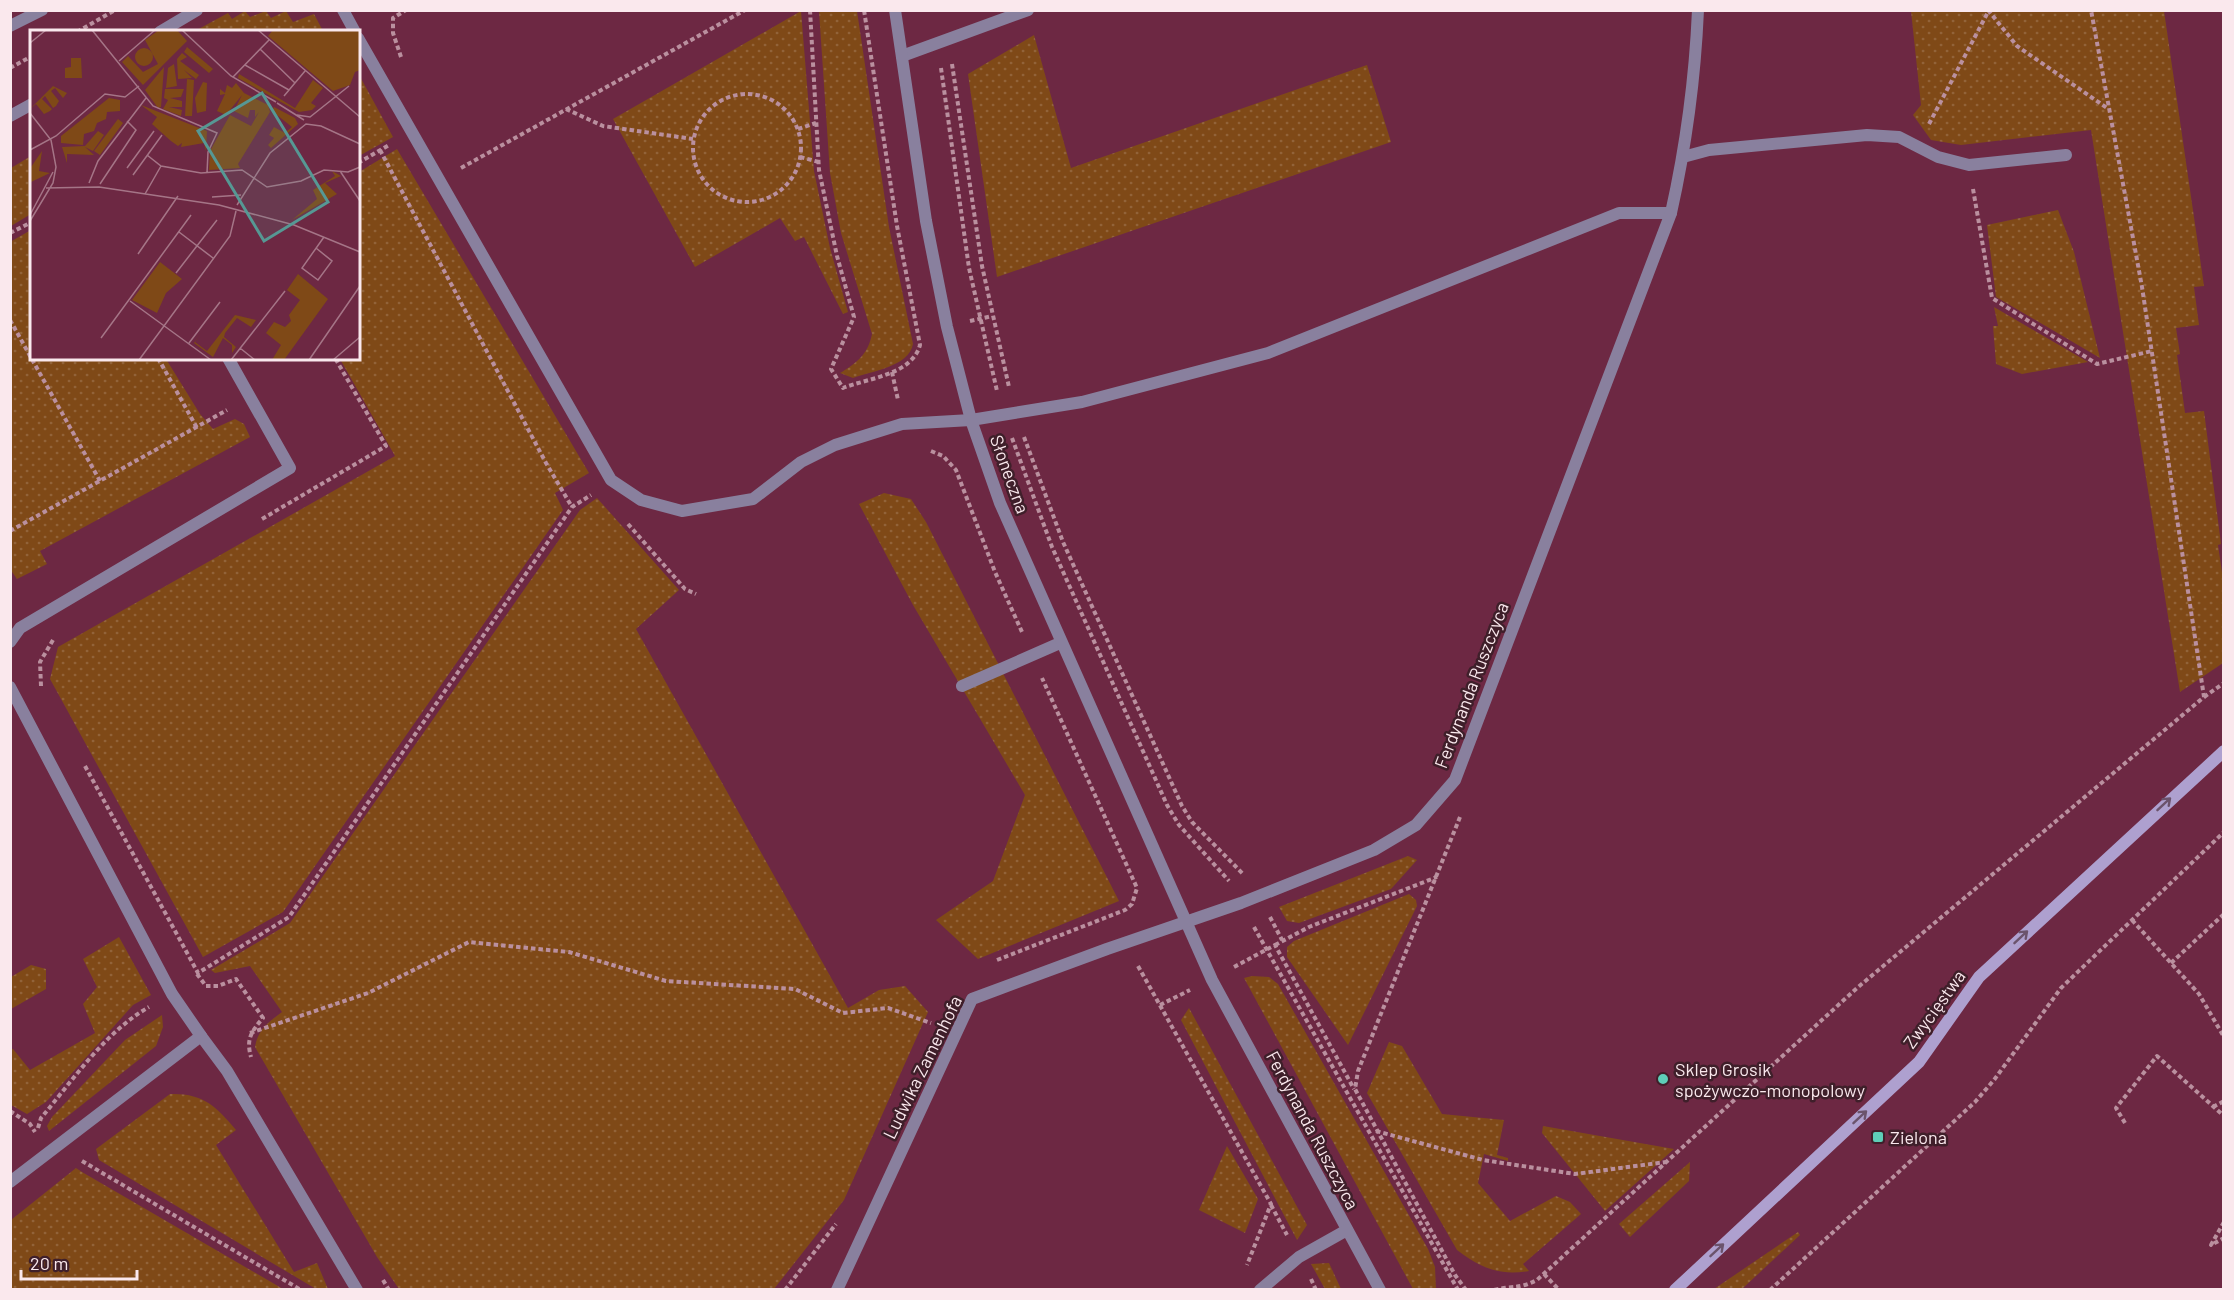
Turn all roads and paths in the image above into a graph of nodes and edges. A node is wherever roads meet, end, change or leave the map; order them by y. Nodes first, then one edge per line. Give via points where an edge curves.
1 (23, 10) edge
2 (42, 10) edge
3 (115, 10) edge
4 (196, 10) edge
5 (343, 10) edge
6 (406, 10) edge
7 (745, 10) edge
8 (810, 10) edge
9 (864, 10) edge
10 (895, 10) edge
11 (1028, 10) edge
12 (1698, 10) edge
13 (2091, 10) edge
14 (1988, 11) edge
15 (998, 16) edge
16 (10, 20) edge
17 (10, 26) edge
18 (80, 30) edge
19 (163, 30) edge
20 (354, 30) edge
21 (360, 42) edge
22 (902, 56) junction
23 (951, 56) dead end
24 (30, 57) edge
25 (940, 62) dead end
26 (10, 68) edge
27 (376, 70) junction
28 (30, 105) edge
29 (566, 108) junction
30 (2108, 109) junction
31 (10, 116) edge
32 (816, 123) junction
33 (798, 129) junction
34 (412, 134) junction
35 (693, 139) junction
36 (1918, 146) junction
37 (380, 150) junction
38 (2066, 154) dead end
39 (800, 157) junction
40 (1683, 157) junction
41 (360, 162) edge
42 (819, 162) junction
43 (1969, 165) junction
44 (439, 180) junction
45 (1671, 213) junction
46 (30, 223) edge
47 (10, 233) edge
48 (992, 316) junction
49 (980, 319) junction
50 (10, 320) edge
51 (966, 322) dead end
52 (2152, 351) junction
53 (30, 356) edge
54 (32, 360) edge
55 (159, 360) edge
56 (229, 360) edge
57 (336, 360) edge
58 (892, 372) junction
59 (1010, 390) dead end
60 (998, 392) dead end
61 (250, 398) junction
62 (899, 408) dead end
63 (971, 420) junction
64 (197, 428) junction
65 (1023, 435) dead end
66 (1014, 447) dead end
67 (611, 480) junction
68 (100, 481) junction
69 (573, 507) junction
70 (627, 523) dead end
71 (251, 525) dead end
72 (10, 531) edge
73 (696, 594) dead end
74 (54, 639) dead end
75 (10, 642) edge
76 (1060, 642) junction
77 (2223, 682) edge
78 (962, 686) dead end
79 (10, 687) edge
80 (46, 697) dead end
81 (2204, 697) junction
82 (2223, 751) edge
83 (80, 758) dead end
84 (1464, 807) dead end
85 (2223, 832) edge
86 (1248, 877) dead end
87 (1437, 877) junction
88 (1233, 887) dead end
89 (1267, 911) dead end
90 (2223, 914) edge
91 (1250, 920) dead end
92 (2132, 920) junction
93 (1185, 922) junction
94 (1282, 940) junction
95 (1275, 945) junction
96 (1267, 949) junction
97 (1135, 960) dead end
98 (2171, 963) junction
99 (198, 973) junction
100 (1212, 980) junction
101 (172, 994) junction
102 (1160, 1005) junction
103 (959, 1026) junction
104 (250, 1033) junction
105 (201, 1036) junction
106 (2223, 1037) edge
107 (252, 1062) dead end
108 (1355, 1089) junction
109 (2223, 1101) edge
110 (2213, 1107) junction
111 (2223, 1116) edge
112 (2125, 1123) dead end
113 (1376, 1131) junction
114 (37, 1135) dead end
115 (79, 1159) dead end
116 (1667, 1162) junction
117 (10, 1182) edge
118 (2223, 1222) edge
119 (1347, 1230) junction
120 (2223, 1238) edge
121 (1246, 1268) dead end
122 (376, 1270) dead end
123 (1544, 1274) junction
124 (301, 1290) edge
125 (357, 1290) edge
126 (390, 1290) edge
127 (837, 1290) edge
128 (1260, 1290) edge
129 (1380, 1290) edge
130 (1458, 1290) edge
131 (1466, 1290) edge
132 (1494, 1290) edge
133 (1559, 1290) edge
134 (1675, 1290) edge
135 (1770, 1290) edge

1 - 16 street
2 - 17 street
3 - 18 path
4 - 19 street
5 - 20 street
6 - 27 path via 393,18 393,33 402,57
7 - 29 path
8 - 32 path
9 - 58 path via 897,226 920,345 912,361
10 - 22 street, Słoneczna
11 - 15 street
12 - 40 street, Ferdynanda Ruszczyca
13 - 30 path
14 - 30 path via 2017,46
14 - 36 path
15 - 22 street
21 - 27 street
22 - 63 street, Słoneczna via 926,221
23 - 48 path
24 - 26 path
25 - 49 path
27 - 34 street
28 - 31 street
29 - 35 path via 603,126
29 - 44 path
30 - 52 path
32 - 33 path
32 - 42 path
33 - 35 path via 782,106 748,93 714,104 698,122
33 - 39 path
34 - 37 path
34 - 44 street
35 - 39 path via 692,156 698,174 711,190 725,199 743,203 764,200 779,192 791,180
36 - 40 street via 1899,137 1867,135 1709,150
36 - 43 street via 1938,157
37 - 41 path
37 - 69 path
38 - 43 street
39 - 42 path
40 - 45 street, Ferdynanda Ruszczyca
42 - 58 path via 837,256 854,317 831,369 843,388
43 - 52 path via 1992,298 2097,364
44 - 67 street
45 - 63 street via 1619,213 1268,353 1082,402
45 - 93 street, Ferdynanda Ruszczyca via 1455,780 1416,825 1374,850
46 - 47 path
48 - 49 path
48 - 59 path
49 - 51 path
49 - 60 path
50 - 53 path
52 - 81 path
54 - 68 path
55 - 64 path
56 - 61 street
57 - 71 path via 386,446
58 - 62 path
61 - 64 path
61 - 75 street via 290,468 20,627
63 - 67 street via 902,424 846,441 801,462 753,499 682,511 641,500
63 - 76 street, Słoneczna via 1000,503
64 - 68 path
65 - 86 path via 1063,542 1182,806 1192,822
66 - 88 path via 1052,546 1171,812
67 - 69 path
68 - 72 path
69 - 99 path via 289,917
70 - 73 path via 685,589
74 - 80 path via 40,662 41,687
76 - 78 street
76 - 93 street, Słoneczna
77 - 81 path
79 - 101 street
81 - 116 path via 1857,988
134 -> 82 main road, Zwycięstwa via 1919,1062 1979,977
83 - 99 path
84 - 87 path
85 - 92 path
87 - 94 path
87 - 108 path via 1365,1053
89 - 94 path
90 - 98 path
91 - 96 path
92 - 98 path
92 - 135 path via 2049,1001 1975,1102
93 - 100 street, Ferdynanda Ruszczyca
93 - 103 street, Ludwika Zamenhofa via 972,999
94 - 95 path
95 - 96 path
95 - 108 path
96 - 100 path
96 - 130 path
97 - 102 path
98 - 106 path via 2199,994
99 - 101 path
99 - 104 path via 206,986 236,979 263,1018
100 - 102 path
100 - 119 street, Ferdynanda Ruszczyca
101 - 105 street
101 - 114 path via 132,1017 89,1060 40,1118
102 - 121 path via 1271,1204
103 - 104 path via 934,1024 888,1008 843,1013 795,989 666,981 569,952 469,942 368,993
103 - 127 street, Ludwika Zamenhofa
104 - 107 path via 247,1044
105 - 117 street
105 - 125 street via 227,1071
108 - 113 path
109 - 110 path
110 - 111 path
110 - 112 path via 2157,1056 2116,1108
113 - 116 path via 1483,1160 1575,1174
113 - 131 path
115 - 124 path
116 - 123 path
118 - 120 path via 2211,1245
119 - 128 street, Ferdynanda Ruszczyca via 1299,1257
119 - 129 street, Ferdynanda Ruszczyca
122 - 126 path
123 - 132 path via 1521,1288
123 - 133 path

